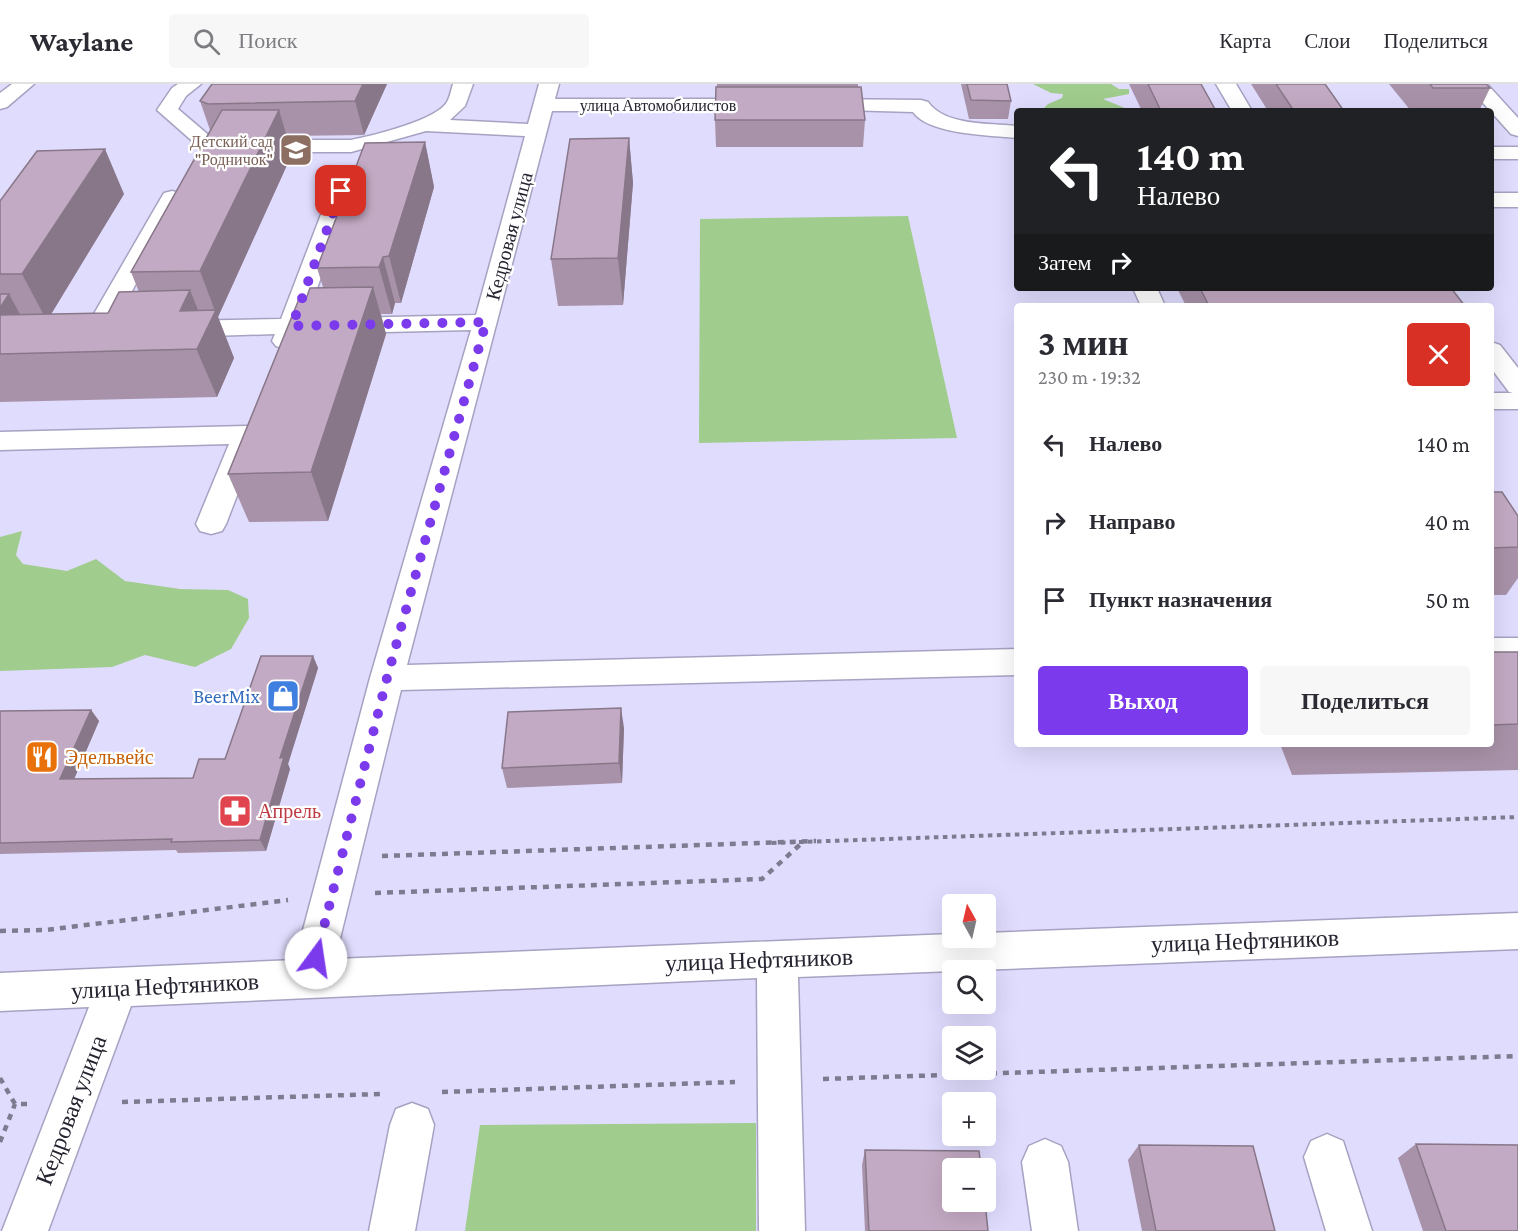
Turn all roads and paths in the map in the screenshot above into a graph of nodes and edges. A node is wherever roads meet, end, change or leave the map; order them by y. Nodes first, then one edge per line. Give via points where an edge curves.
1 (191, 84) edge
2 (463, 84) edge
3 (671, 84) edge
4 (918, 84) edge
5 (1226, 84) edge
6 (1476, 84) edge
7 (669, 105) junction
8 (543, 106) edge
9 (921, 106) junction
10 (1240, 108) edge
11 (423, 125) junction
12 (1518, 130) edge
13 (1014, 132) edge
14 (1494, 153) edge
15 (1518, 154) edge
16 (341, 191) dead end
17 (172, 198) edge
18 (1494, 200) edge
19 (1518, 200) edge
20 (486, 322) junction
21 (292, 326) junction
22 (155, 329) edge
23 (98, 331) edge
24 (1494, 354) edge
25 (278, 358) edge
26 (1518, 386) edge
27 (1494, 401) edge
28 (1518, 401) edge
29 (0, 441) edge
30 (211, 524) dead end
31 (1494, 650) edge
32 (1518, 650) edge
33 (1014, 662) edge
34 (387, 678) junction
35 (1518, 817) edge
36 (803, 841) junction
37 (341, 857) junction
38 (369, 893) dead end
39 (295, 899) dead end
40 (0, 931) edge
41 (1518, 931) edge
42 (777, 959) junction
43 (310, 979) junction
44 (117, 989) junction
45 (0, 992) edge
46 (15, 1104) dead end
47 (412, 1125) dead end
48 (0, 1142) edge
49 (1327, 1157) dead end
50 (1045, 1162) dead end
51 (26, 1231) edge
52 (392, 1231) edge
53 (782, 1231) edge
54 (1055, 1231) edge
55 (1349, 1231) edge

1 - 11 street via 179,92 167,110 205,142 218,146 360,145
2 - 11 street via 455,106
3 - 7 street
4 - 9 street
5 - 10 street
6 - 12 street
7 - 8 street, улица Автомобилистов
7 - 9 street, улица Автомобилистов
8 - 11 street, улица Автомобилистов
8 - 20 street, Кедровая улица
9 - 13 street via 923,112 942,123
14 - 15 street
16 - 21 street
17 - 23 street
18 - 19 street
20 - 21 street
20 - 34 street, Кедровая улица
21 - 22 street
21 - 25 street
24 - 26 street
27 - 28 street
29 - 30 street via 251,424
31 - 32 street
33 - 34 street
34 - 37 street, Кедровая улица
35 - 36 path
36 - 37 path
36 - 38 path via 762,879
37 - 43 street, Кедровая улица
39 - 40 path via 46,930
41 - 42 street, улица Нефтяников
42 - 43 street, улица Нефтяников
42 - 53 street
43 - 44 street, улица Нефтяников
44 - 45 street, улица Нефтяников
44 - 51 street, Кедровая улица
46 - 48 path
47 - 52 street
49 - 55 street
50 - 54 street

